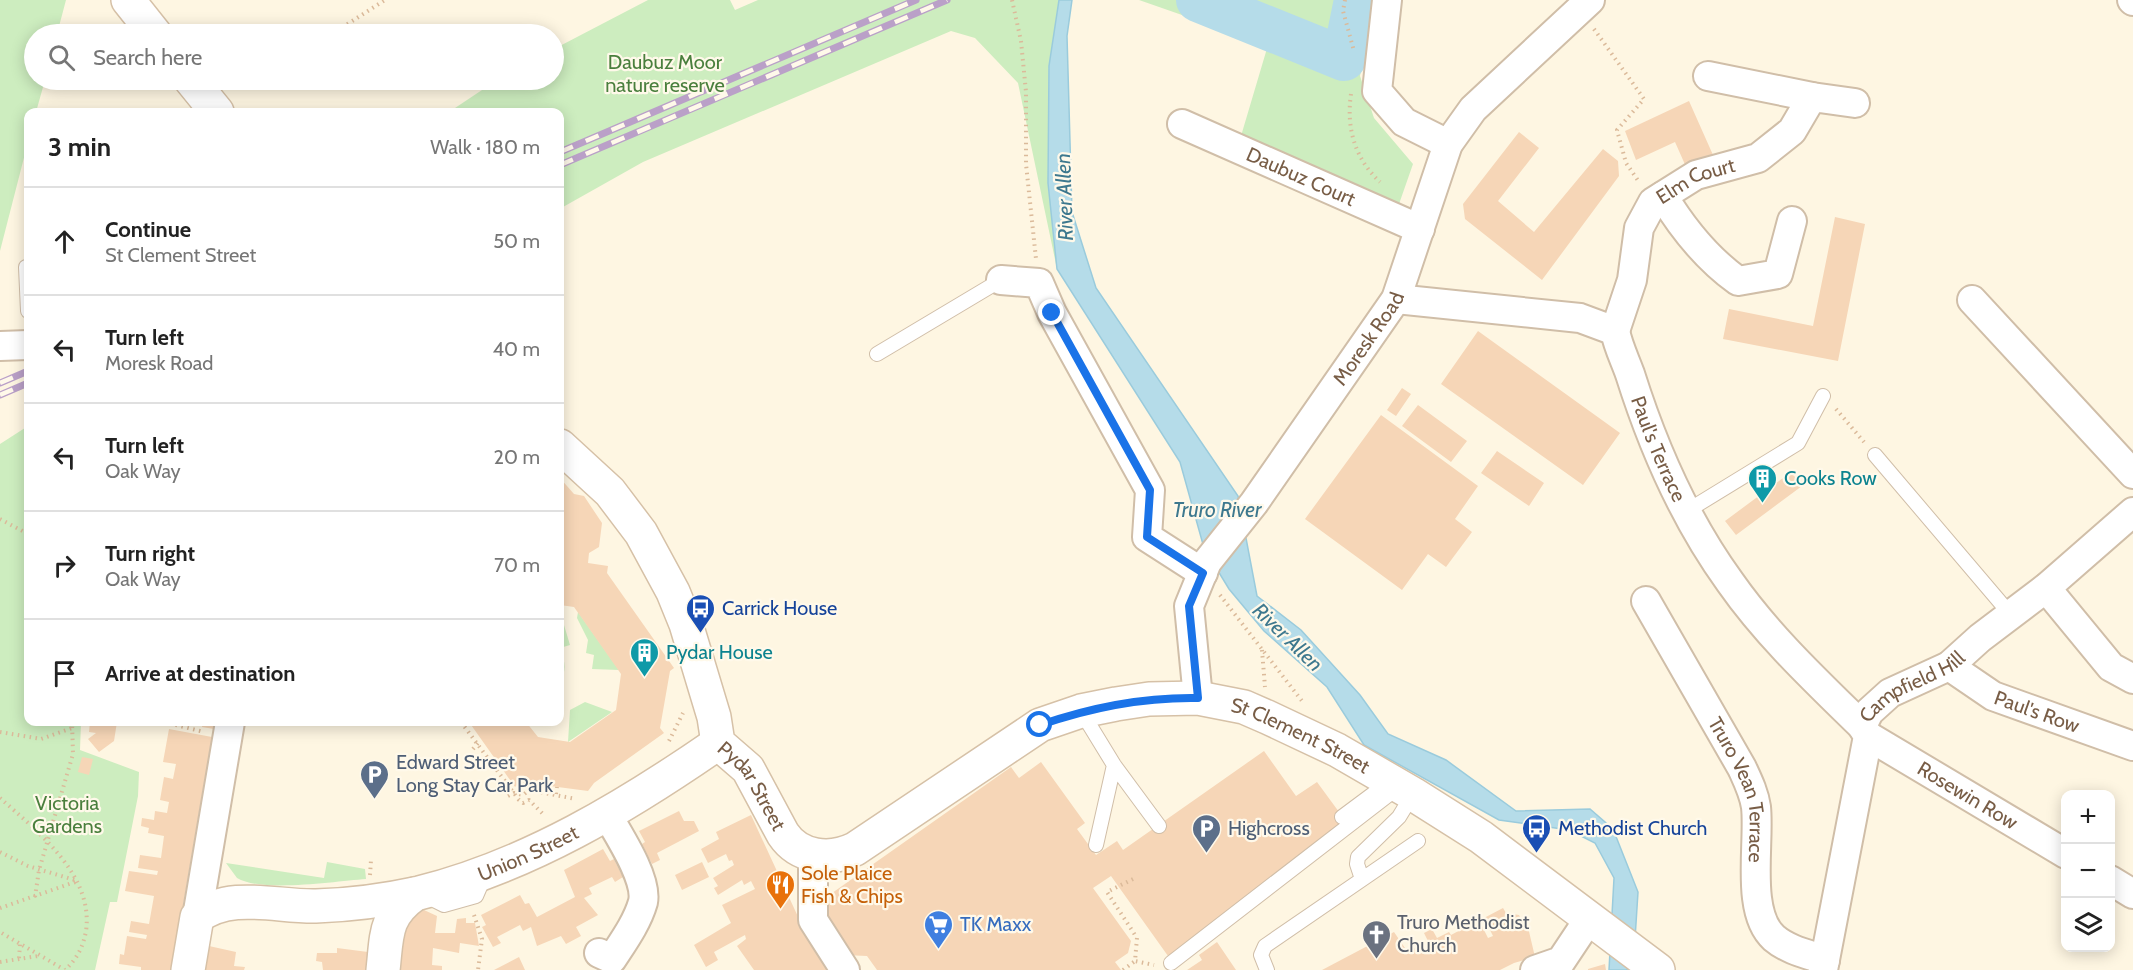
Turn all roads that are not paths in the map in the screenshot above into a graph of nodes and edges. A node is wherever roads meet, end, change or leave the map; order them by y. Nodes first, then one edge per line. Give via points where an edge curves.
1 (128, 0) edge
2 (1387, 0) edge
3 (1585, 5) edge
4 (147, 24) edge
5 (1708, 76) dead end
6 (199, 90) edge
7 (1812, 97) junction
8 (1855, 103) dead end
9 (214, 108) edge
10 (1182, 124) dead end
11 (1448, 144) junction
12 (1658, 199) junction
13 (1792, 221) dead end
14 (1420, 229) junction
15 (1001, 280) joint
16 (1396, 298) junction
17 (1972, 300) dead end
18 (1615, 331) junction
19 (24, 345) edge
20 (0, 346) edge
21 (877, 354) dead end
22 (1827, 399) road end
23 (564, 450) edge
24 (1875, 455) road end
25 (2133, 474) edge
26 (1687, 511) junction
27 (2133, 512) edge
28 (1205, 567) junction
29 (2046, 588) junction
30 (1646, 601) dead end
31 (2011, 615) junction
32 (1949, 666) junction
33 (2133, 679) edge
34 (1198, 698) junction
35 (1081, 711) junction
36 (229, 726) edge
37 (1865, 731) junction
38 (718, 743) junction
39 (2133, 746) edge
40 (1114, 765) junction
41 (1401, 787) junction
42 (606, 813) junction
43 (1342, 817) dead end
44 (1159, 826) dead end
45 (1418, 841) dead end
46 (1096, 845) dead end
47 (2061, 851) edge
48 (813, 855) junction
49 (205, 865) junction
50 (1362, 879) junction
51 (2115, 883) edge
52 (418, 893) junction
53 (2133, 894) edge
54 (243, 903) junction
55 (316, 906) junction
56 (197, 917) junction
57 (1589, 919) junction
58 (387, 933) junction
59 (610, 961) edge
60 (1824, 965) edge
61 (1166, 966) edge
62 (188, 970) edge
63 (383, 970) edge
64 (845, 970) edge
65 (1267, 970) edge
66 (1535, 970) edge
67 (1658, 970) edge

1 - 4 main road
2 - 11 street via 1377,91 1404,122
3 - 11 street, Moresk Road via 1473,109
5 - 7 street
6 - 9 main road
7 - 8 street
7 - 12 street, Elm Court via 1792,131 1758,158 1696,175
10 - 14 street, Daubuz Court
11 - 14 street, Moresk Road
12 - 13 street via 1713,264 1738,281 1779,274
12 - 18 street, Elm Court via 1639,228 1632,280
14 - 16 street, Moresk Road
15 - 21 lane
15 - 28 street via 1039,283 1150,490 1147,537
16 - 18 street via 1580,318
16 - 28 street, Moresk Road
17 - 25 street
18 - 26 street, Paul's Terrace via 1652,436
19 - 20 street
22 - 26 lane via 1798,443
23 - 38 main road, Pydar Street via 624,508 673,591 694,649
24 - 31 lane
26 - 37 street, Paul's Terrace via 1731,584 1808,673
27 - 29 street, Campfield Hill
28 - 34 street, Moresk Road via 1189,606
29 - 31 street, Campfield Hill
29 - 33 street via 2111,667
30 - 60 street, Truro Vean Terrace via 1754,795 1758,906 1763,923 1786,946
31 - 32 street, Campfield Hill
32 - 37 street, Campfield Hill via 1890,693 1869,712
32 - 39 street, Paul's Row via 1993,696
34 - 35 main road, St Clement Street via 1149,699
34 - 41 main road, St Clement Street via 1244,707 1268,717
35 - 40 lane
35 - 48 main road, St Clement Street via 1040,725 855,849 837,856
36 - 49 street
37 - 47 street, Rosewin Row
37 - 60 street, Campfield Hill
38 - 42 main road, Union Street
38 - 48 main road, Pydar Street via 748,769 789,842
40 - 44 lane
40 - 46 lane
41 - 43 lane
41 - 50 lane via 1399,817 1358,857
41 - 57 main road, St Clement Street via 1481,837
41 - 61 lane
42 - 52 main road, Union Street via 507,865
42 - 59 street via 637,872 644,894 639,912
45 - 50 lane
48 - 64 street via 813,920
49 - 54 street via 217,884
49 - 56 street
50 - 65 lane via 1265,946 1261,955
51 - 53 street
52 - 55 main road, Union Street
52 - 58 main road via 396,910
54 - 55 main road, Union Street
54 - 56 main road, Union Street via 217,905
55 - 58 main road, Union Street via 367,916 380,923
56 - 62 main road
57 - 66 street via 1561,961
57 - 67 main road, St Clement Street
58 - 63 main road

